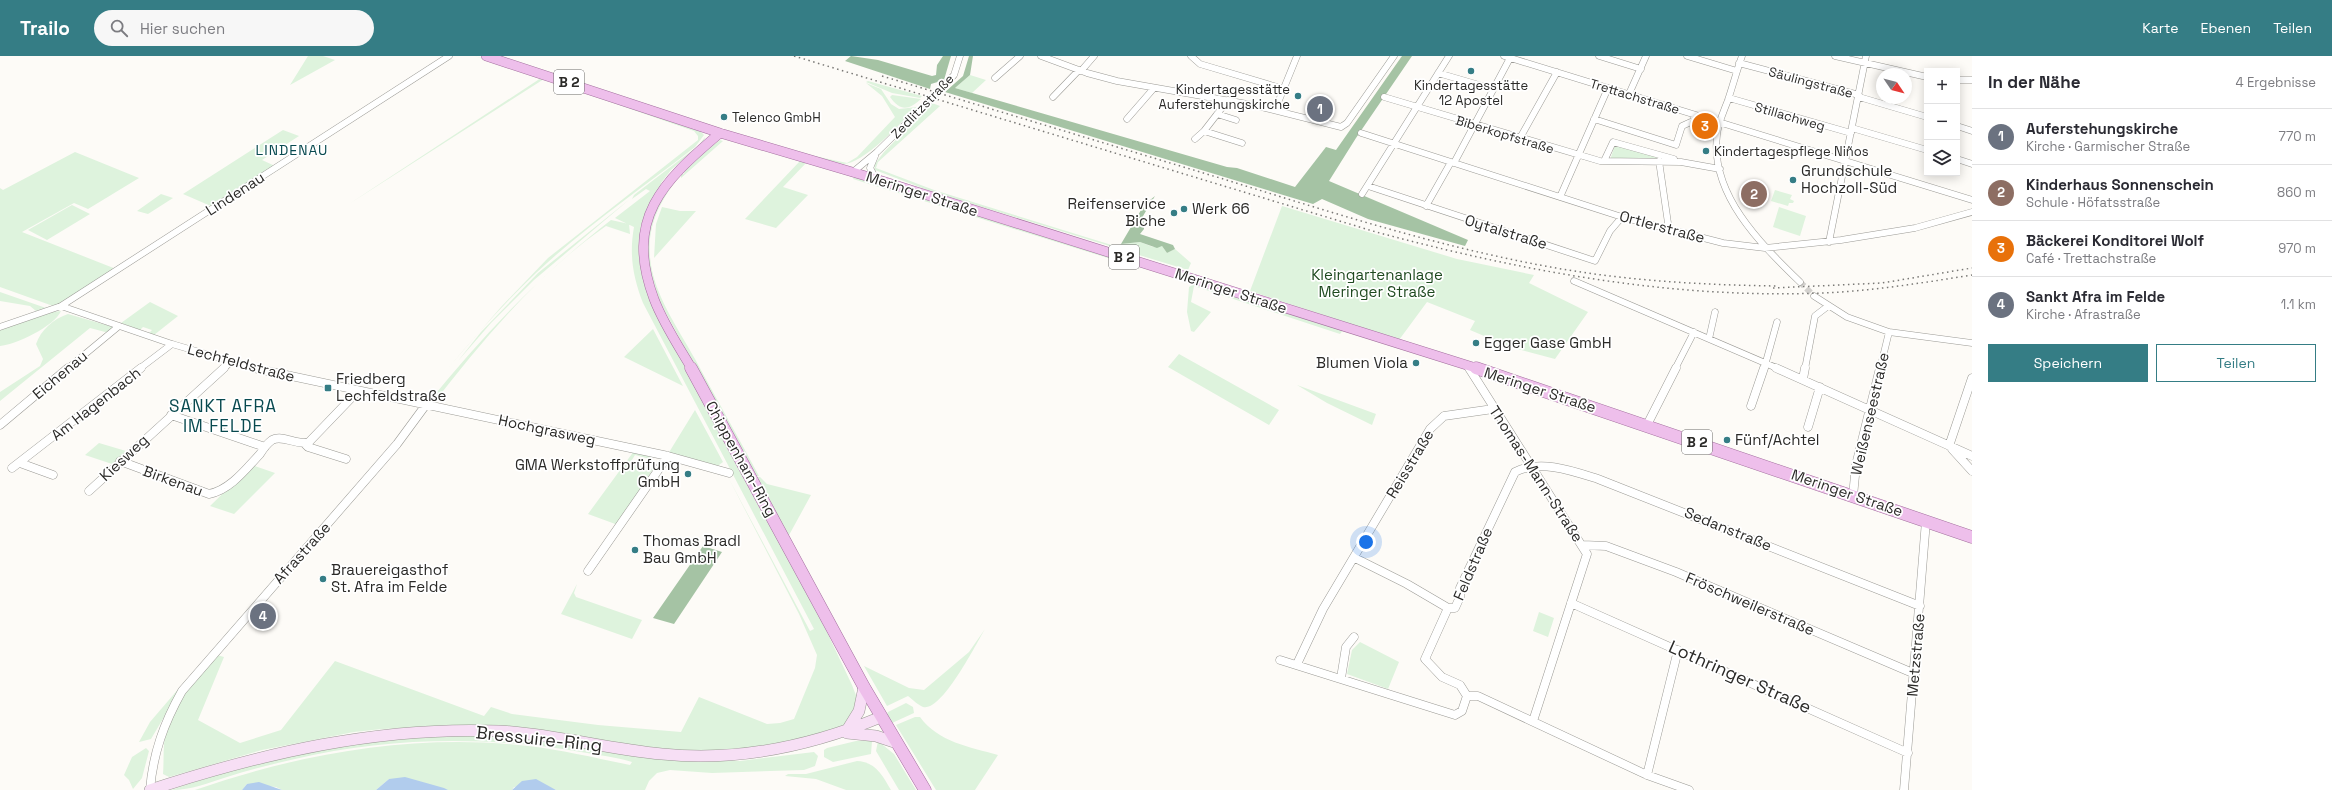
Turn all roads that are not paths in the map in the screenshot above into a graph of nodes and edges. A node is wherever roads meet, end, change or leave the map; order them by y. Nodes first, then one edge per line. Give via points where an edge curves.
1 (449, 56) edge
2 (486, 56) edge
3 (960, 56) edge
4 (1020, 56) edge
5 (1041, 56) edge
6 (1094, 56) edge
7 (1191, 56) edge
8 (1297, 56) edge
9 (1394, 56) edge
10 (1449, 56) edge
11 (1504, 56) edge
12 (1599, 56) edge
13 (1646, 56) edge
14 (1687, 56) edge
15 (1742, 56) edge
16 (1836, 56) edge
17 (1866, 56) edge
18 (1510, 58) junction
19 (1740, 63) junction
20 (1864, 63) junction
21 (1641, 69) junction
22 (1080, 71) junction
23 (1737, 71) junction
24 (1557, 72) junction
25 (1438, 73) junction
26 (1924, 76) edge
27 (995, 78) dead end
28 (1960, 80) edge
29 (1972, 80) edge
30 (1154, 88) junction
31 (1608, 88) junction
32 (1284, 89) junction
33 (1493, 89) junction
34 (1629, 94) junction
35 (1859, 96) junction
36 (1053, 97) dead end
37 (1384, 97) dead end
38 (1729, 98) junction
39 (1228, 100) junction
40 (1418, 107) junction
41 (1275, 110) junction
42 (1217, 114) junction
43 (1695, 115) junction
44 (1924, 116) edge
45 (1126, 119) dead end
46 (1594, 119) junction
47 (1236, 120) dead end
48 (1721, 123) junction
49 (1473, 124) junction
50 (699, 126) junction
51 (1960, 127) edge
52 (1204, 131) junction
53 (1851, 131) junction
54 (1972, 131) edge
55 (720, 133) junction
56 (1361, 133) dead end
57 (1520, 138) junction
58 (1196, 139) dead end
59 (1242, 143) dead end
60 (707, 144) junction
61 (1394, 144) junction
62 (1924, 149) edge
63 (877, 152) junction
64 (1579, 156) junction
65 (1845, 160) junction
66 (1604, 161) junction
67 (1659, 161) junction
68 (1960, 161) edge
69 (1452, 162) junction
70 (1681, 162) junction
71 (1972, 164) edge
72 (1720, 169) junction
73 (853, 172) junction
74 (876, 179) junction
75 (1368, 186) junction
76 (1362, 194) dead end
77 (1560, 197) junction
78 (1972, 200) edge
79 (1426, 206) junction
80 (1972, 212) edge
81 (1622, 217) junction
82 (1668, 230) junction
83 (1829, 242) junction
84 (1765, 248) junction
85 (1574, 281) dead end
86 (1800, 282) tunnel mouth
87 (1814, 296) tunnel mouth
88 (61, 306) junction
89 (1828, 306) junction
90 (1715, 312) dead end
91 (1777, 322) dead end
92 (119, 326) junction
93 (0, 327) edge
94 (1694, 332) junction
95 (1889, 332) junction
96 (1709, 339) junction
97 (1972, 342) edge
98 (172, 344) junction
99 (231, 362) junction
100 (1766, 364) junction
101 (1468, 366) junction
102 (1972, 378) edge
103 (1803, 379) junction
104 (1820, 387) junction
105 (1970, 388) edge
106 (358, 391) junction
107 (425, 406) junction
108 (1751, 406) dead end
109 (1493, 409) junction
110 (1871, 409) junction
111 (171, 415) junction
112 (0, 425) edge
113 (1647, 425) junction
114 (1808, 427) dead end
115 (305, 444) junction
116 (1950, 446) junction
117 (266, 447) junction
118 (668, 456) junction
119 (1972, 456) edge
120 (346, 459) dead end
121 (120, 461) junction
122 (20, 464) junction
123 (1532, 467) junction
124 (12, 468) dead end
125 (1972, 471) edge
126 (730, 473) dead end
127 (53, 475) dead end
128 (89, 491) dead end
129 (1853, 496) junction
130 (1926, 521) junction
131 (1972, 537) edge
132 (1583, 545) junction
133 (1355, 558) junction
134 (588, 571) dead end
135 (1571, 603) junction
136 (1920, 606) junction
137 (1448, 608) junction
138 (1354, 637) dead end
139 (1678, 650) junction
140 (1280, 660) dead end
141 (1297, 664) junction
142 (1915, 674) junction
143 (1341, 678) junction
144 (864, 687) junction
145 (1466, 696) junction
146 (881, 718) junction
147 (1533, 722) junction
148 (844, 732) junction
149 (897, 743) junction
150 (1908, 753) junction
151 (1647, 775) junction
152 (150, 790) edge
153 (924, 790) edge
154 (1689, 790) edge
155 (1904, 790) edge

1 - 88 street, Lindenau
2 - 50 main road, Meringer Straße / B 2
3 - 63 street, Zedlitzstraße, bridge via 954,75
4 - 27 street
5 - 22 street
6 - 22 street
7 - 32 street via 1200,64
8 - 32 street
9 - 41 street via 1346,125 1333,126
10 - 25 street
11 - 18 street, Trettachstraße
12 - 21 street
13 - 21 street
14 - 23 street
15 - 19 street
16 - 20 street
17 - 20 street
18 - 24 street, Trettachstraße
18 - 33 street
19 - 23 street
19 - 35 street, Säulingstraße
20 - 26 street
20 - 35 street
21 - 34 street
22 - 30 street
22 - 36 street
23 - 38 street
24 - 31 street, Trettachstraße
24 - 57 street
25 - 33 street
25 - 40 street
28 - 29 street
30 - 39 street
30 - 45 street
31 - 34 street, Trettachstraße
31 - 46 street
32 - 41 street
33 - 49 street
34 - 43 street, Trettachstraße
35 - 44 street, Säulingstraße
35 - 53 street
37 - 40 street, Biberkopfstraße
38 - 48 street
38 - 53 street, Stillachweg
39 - 41 street
39 - 42 street
40 - 49 street, Biberkopfstraße
40 - 61 street
42 - 47 street
42 - 52 street
43 - 46 street via 1693,121 1682,126 1676,145
43 - 48 street, Trettachstraße
46 - 64 street
48 - 65 street, Trettachstraße
48 - 72 street via 1717,145
49 - 57 street, Biberkopfstraße
49 - 69 street
50 - 55 main road, Meringer Straße / B 2
50 - 60 main road via 706,135
51 - 54 street
52 - 58 street
52 - 59 street
53 - 62 street, Stillachweg
53 - 65 street
55 - 60 main road, Chippenham-Ring
55 - 73 main road, Meringer Straße / B 2
56 - 61 street, Ortlerstraße
57 - 64 street, Biberkopfstraße
60 - 144 main road, Chippenham-Ring via 676,172 654,201 647,218 642,243 647,280 658,307
61 - 69 street, Ortlerstraße
61 - 75 street
63 - 73 street, Zedlitzstraße
63 - 74 street, Zedlitzstraße via 870,168
64 - 66 street, Biberkopfstraße
64 - 77 street
65 - 78 street, Trettachstraße
65 - 83 street
66 - 67 street, Biberkopfstraße
66 - 70 street, Biberkopfstraße via 1613,142
67 - 70 street, Biberkopfstraße
67 - 82 street
68 - 71 street
69 - 77 street, Ortlerstraße
69 - 79 street
70 - 72 street, Biberkopfstraße
72 - 84 street via 1738,210
73 - 74 main road, Meringer Straße / B 2
74 - 101 main road, Meringer Straße / B 2
75 - 76 street
75 - 79 street, Oytalstraße
77 - 81 street, Ortlerstraße
79 - 81 street, Oytalstraße via 1513,232 1595,261 1610,231
80 - 83 street, Ortlerstraße via 1915,228
81 - 82 street, Ortlerstraße
82 - 84 street, Ortlerstraße via 1723,243
83 - 84 street, Ortlerstraße
84 - 86 street
85 - 94 street
87 - 89 street
88 - 92 street, Lechfeldstraße
88 - 93 street, Lindenau
89 - 95 street via 1847,317
89 - 103 street via 1815,316
90 - 96 street
91 - 100 street
92 - 98 street, Lechfeldstraße
92 - 112 street, Eichenau
94 - 96 street
94 - 113 street
95 - 97 street
95 - 110 street, Weißenseestraße
96 - 100 street
98 - 99 street, Lechfeldstraße
98 - 122 street, Am Hagenbach
99 - 106 street, Lechfeldstraße
99 - 111 street, Kiesweg
100 - 103 street
100 - 108 street
101 - 109 street, Thomas-Mann-Straße
101 - 113 main road, Meringer Straße / B 2
102 - 105 street
103 - 104 street
104 - 110 street
104 - 114 street
105 - 116 street
106 - 107 street, Lechfeldstraße
106 - 115 street
107 - 118 street, Hochgrasweg
107 - 152 street, Afrastraße via 397,444 182,691 166,717 156,744
109 - 123 street, Thomas-Mann-Straße
109 - 133 street, Reisstraße via 1444,416 1436,421
110 - 116 street
110 - 129 street, Weißenseestraße via 1857,464
111 - 117 street
111 - 121 street, Kiesweg
113 - 129 main road, Meringer Straße / B 2
115 - 117 street via 280,437 272,440
115 - 120 street
116 - 119 street
116 - 125 street
117 - 121 street, Birkenau via 220,491 211,494
118 - 126 street, Hochgrasweg
118 - 134 street
121 - 128 street, Kiesweg
122 - 124 street, Am Hagenbach
122 - 127 street
123 - 132 street, Thomas-Mann-Straße
123 - 136 street, Sedanstraße via 1562,469 1598,479
123 - 137 street, Feldstraße via 1520,468 1516,472 1460,588 1460,597 1454,608
129 - 130 main road, Meringer Straße / B 2
130 - 131 main road, Meringer Straße / B 2
130 - 136 street, Metzstraße
132 - 135 street, Thomas-Mann-Straße via 1587,554
132 - 142 street, Fröschweilerstraße via 1606,546 1676,572
133 - 137 street
133 - 141 street, Reisstraße via 1323,610
135 - 139 street, Lothringer Straße
135 - 147 street, Thomas-Mann-Straße
136 - 142 street, Metzstraße
137 - 145 street, Feldstraße via 1425,659 1442,677 1460,685
138 - 143 street via 1346,648
139 - 150 street, Lothringer Straße
139 - 151 street
140 - 141 street
141 - 143 street
142 - 150 street, Metzstraße
143 - 145 street via 1455,715 1462,711
144 - 146 main road, Chippenham-Ring
144 - 148 main road via 859,710
145 - 147 street via 1478,696
146 - 148 main road, Bressuire-Ring
146 - 149 main road, Chippenham-Ring
147 - 151 street
148 - 149 main road via 876,736
148 - 152 main road, Bressuire-Ring via 794,747 731,757 662,754 499,731 390,735 281,752
149 - 153 main road, Chippenham-Ring
150 - 155 street, Metzstraße
151 - 154 street

